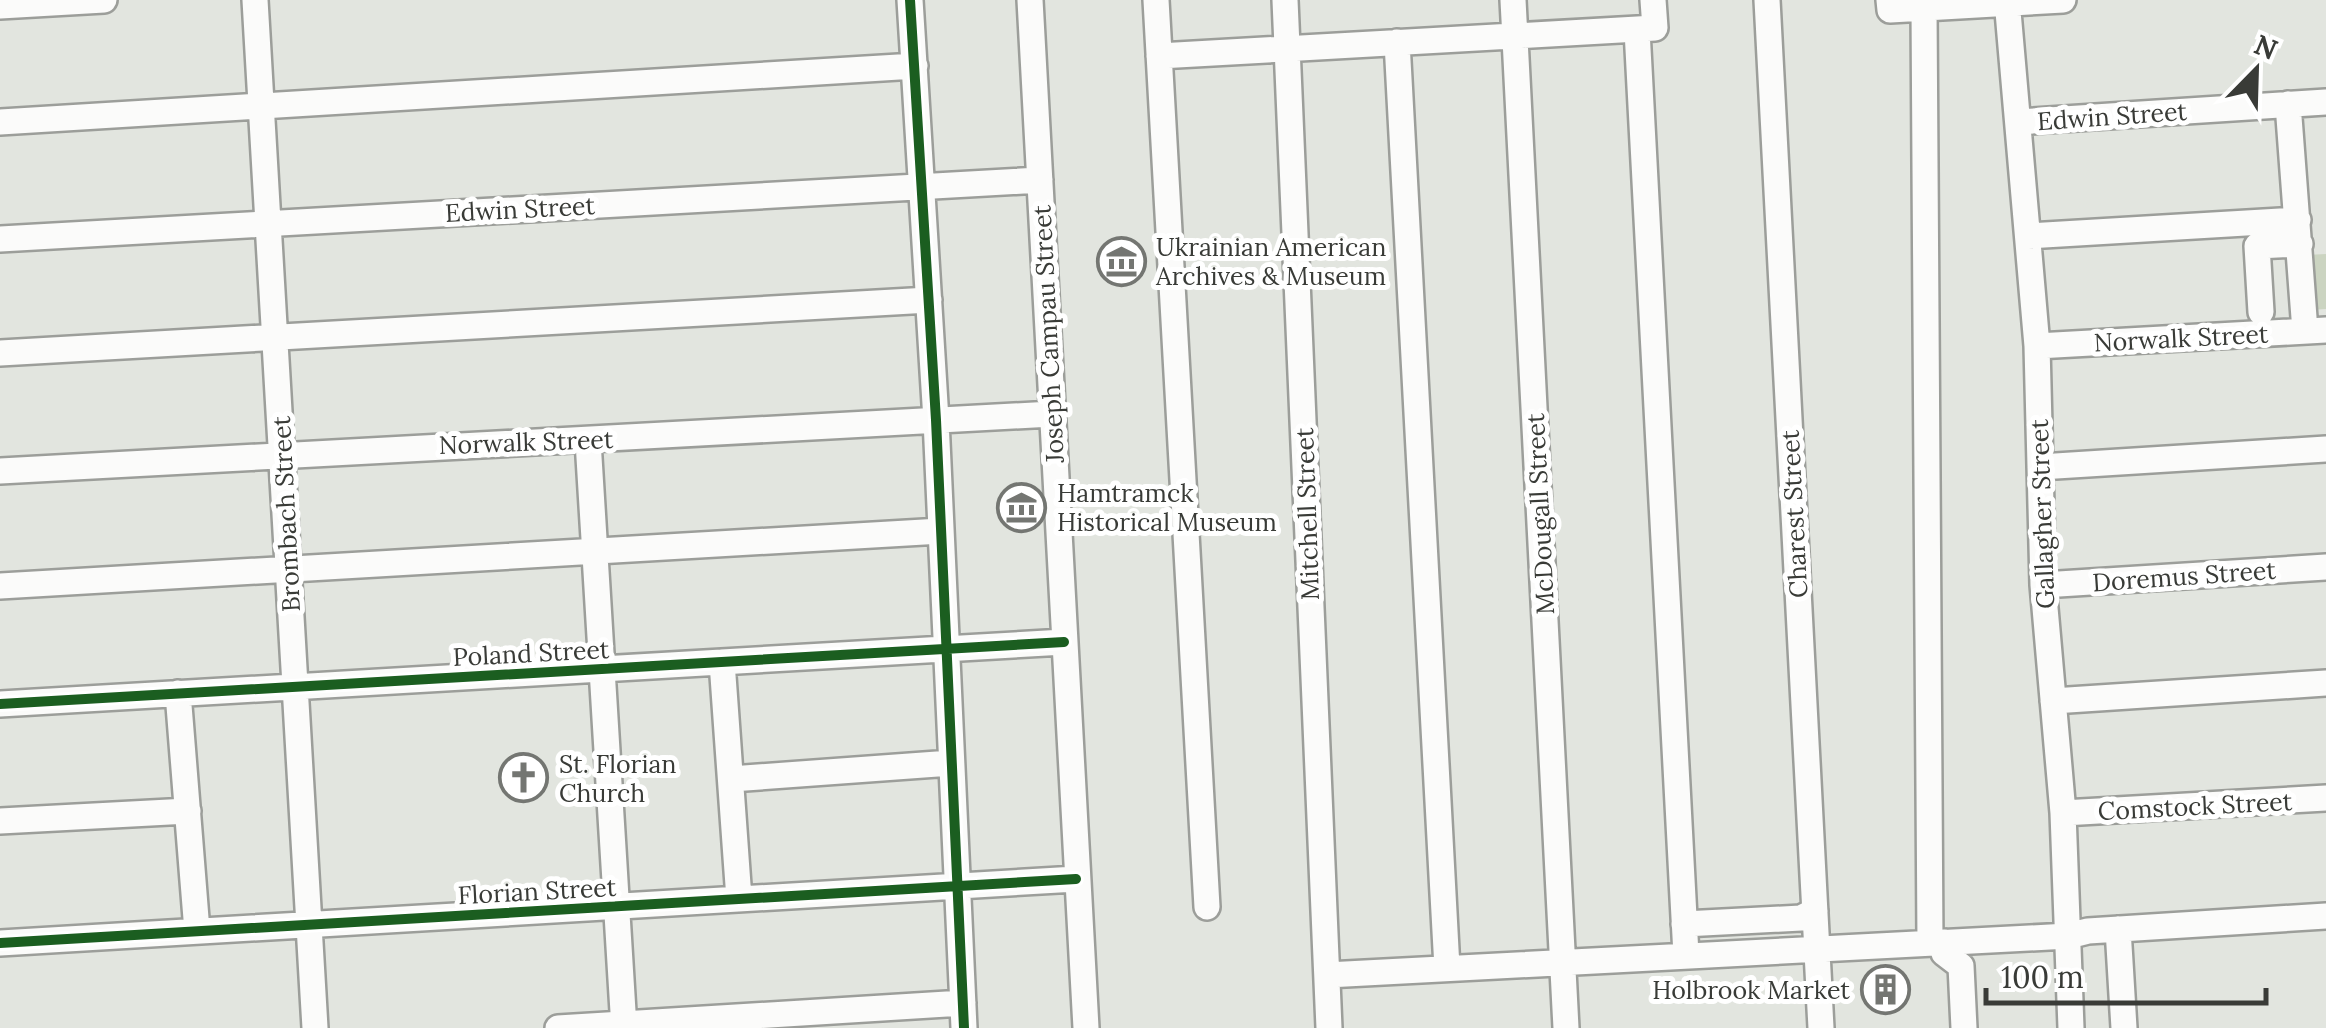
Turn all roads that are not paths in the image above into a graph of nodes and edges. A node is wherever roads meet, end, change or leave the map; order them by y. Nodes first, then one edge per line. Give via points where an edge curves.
1 (104, 0) edge
2 (255, 0) edge
3 (910, 0) edge
4 (1030, 0) edge
5 (1156, 0) edge
6 (1286, 0) edge
7 (1513, 0) edge
8 (1653, 0) edge
9 (1768, 0) edge
10 (1889, 0) edge
11 (2063, 0) edge
12 (2007, 2) edge
13 (0, 6) edge
14 (1924, 8) junction
15 (1637, 30) junction
16 (1515, 35) junction
17 (1397, 42) junction
18 (1288, 48) junction
19 (1159, 56) junction
20 (914, 66) junction
21 (2326, 102) edge
22 (2288, 104) junction
23 (262, 107) junction
24 (0, 122) edge
25 (2018, 122) junction
26 (1040, 180) junction
27 (923, 186) junction
28 (268, 223) junction
29 (2299, 232) junction
30 (2028, 236) junction
31 (0, 238) edge
32 (929, 300) junction
33 (2261, 312) dead end
34 (2316, 331) edge
35 (275, 336) junction
36 (2037, 346) junction
37 (0, 354) edge
38 (1052, 414) junction
39 (936, 420) junction
40 (588, 440) junction
41 (2326, 449) edge
42 (282, 455) junction
43 (2040, 468) junction
44 (0, 472) edge
45 (941, 531) junction
46 (594, 551) junction
47 (2326, 567) edge
48 (289, 568) junction
49 (0, 586) edge
50 (2043, 586) junction
51 (1064, 642) junction
52 (946, 648) junction
53 (722, 662) junction
54 (601, 669) junction
55 (2326, 683) edge
56 (296, 686) junction
57 (178, 694) junction
58 (2053, 701) junction
59 (0, 704) edge
60 (951, 764) junction
61 (731, 778) junction
62 (2326, 798) edge
63 (188, 810) junction
64 (2063, 813) junction
65 (0, 822) edge
66 (1076, 879) junction
67 (958, 886) junction
68 (739, 899) junction
69 (617, 906) junction
70 (1208, 907) dead end
71 (1815, 912) junction
72 (2326, 916) edge
73 (310, 924) junction
74 (1684, 924) junction
75 (2118, 929) junction
76 (198, 931) junction
77 (2068, 936) junction
78 (1937, 942) junction
79 (0, 943) edge
80 (1817, 948) junction
81 (1686, 955) junction
82 (1563, 962) junction
83 (1446, 968) junction
84 (1327, 976) junction
85 (963, 1016) edge
86 (843, 1019) edge
87 (802, 1021) edge
88 (624, 1026) edge
89 (314, 1028) edge
90 (558, 1028) edge
91 (1086, 1028) edge
92 (1329, 1028) edge
93 (1566, 1028) edge
94 (1821, 1028) edge
95 (1964, 1028) edge
96 (2072, 1028) edge
97 (2124, 1028) edge

1 - 13 street
2 - 23 street, Brombach Street
3 - 20 street
4 - 26 street, Joseph Campau Street
5 - 19 street
6 - 18 street, Mitchell Street
7 - 16 street, McDougall Street
8 - 15 street via 1655,28
9 - 71 street, Charest Street
10 - 14 street via 1890,10
11 - 12 street
12 - 14 street
12 - 25 street, Gallagher Street
14 - 78 street
15 - 16 street
15 - 74 street
16 - 17 street
16 - 82 street, McDougall Street
17 - 18 street
17 - 83 street
18 - 19 street
18 - 84 street, Mitchell Street
19 - 70 street
20 - 23 street
20 - 27 street
21 - 22 street, Edwin Street
22 - 25 street, Edwin Street
22 - 29 street
23 - 24 street
23 - 28 street, Brombach Street
25 - 30 street, Gallagher Street
26 - 27 street, Edwin Street
26 - 38 street, Joseph Campau Street
27 - 28 street, Edwin Street
27 - 32 street
28 - 31 street, Edwin Street
28 - 35 street, Brombach Street
29 - 30 street
29 - 33 street via 2257,246
29 - 34 street
30 - 36 street, Gallagher Street
32 - 35 street
32 - 39 street
34 - 36 street, Norwalk Street
35 - 37 street
35 - 42 street, Brombach Street
36 - 43 street, Gallagher Street
38 - 39 street, Norwalk Street
38 - 51 street, Joseph Campau Street
39 - 40 street, Norwalk Street
39 - 45 street
40 - 42 street, Norwalk Street
40 - 46 street
41 - 43 street
42 - 44 street, Norwalk Street
42 - 48 street, Brombach Street
43 - 50 street, Gallagher Street
45 - 46 street
45 - 52 street
46 - 48 street
46 - 54 street
47 - 50 street, Doremus Street
48 - 49 street
48 - 56 street, Brombach Street
50 - 58 street, Gallagher Street
51 - 52 street, Poland Street
51 - 66 street, Joseph Campau Street
52 - 53 street, Poland Street
52 - 60 street
53 - 54 street, Poland Street
53 - 61 street
54 - 56 street, Poland Street
54 - 69 street
55 - 58 street
56 - 57 street, Poland Street
56 - 73 street, Brombach Street
57 - 59 street, Poland Street
57 - 63 street
58 - 64 street, Gallagher Street
60 - 61 street
60 - 67 street
61 - 68 street
62 - 64 street, Comstock Street
63 - 65 street
63 - 76 street
64 - 77 street, Gallagher Street
66 - 67 street, Florian Street
66 - 91 street, Joseph Campau Street
67 - 68 street, Florian Street
67 - 85 street
68 - 69 street, Florian Street
69 - 73 street, Florian Street
69 - 88 street
71 - 74 street
71 - 80 street, Charest Street
72 - 75 street
73 - 76 street, Florian Street
73 - 89 street, Brombach Street
74 - 81 street
75 - 77 street
75 - 97 street
76 - 79 street, Florian Street
77 - 78 street
77 - 96 street, Gallagher Street
78 - 80 street
78 - 95 street via 1962,966
80 - 81 street
80 - 94 street, Charest Street
81 - 82 street
82 - 83 street
82 - 93 street, McDougall Street
83 - 84 street
84 - 92 street, Mitchell Street
85 - 86 street
86 - 87 street
87 - 88 street
88 - 90 street

